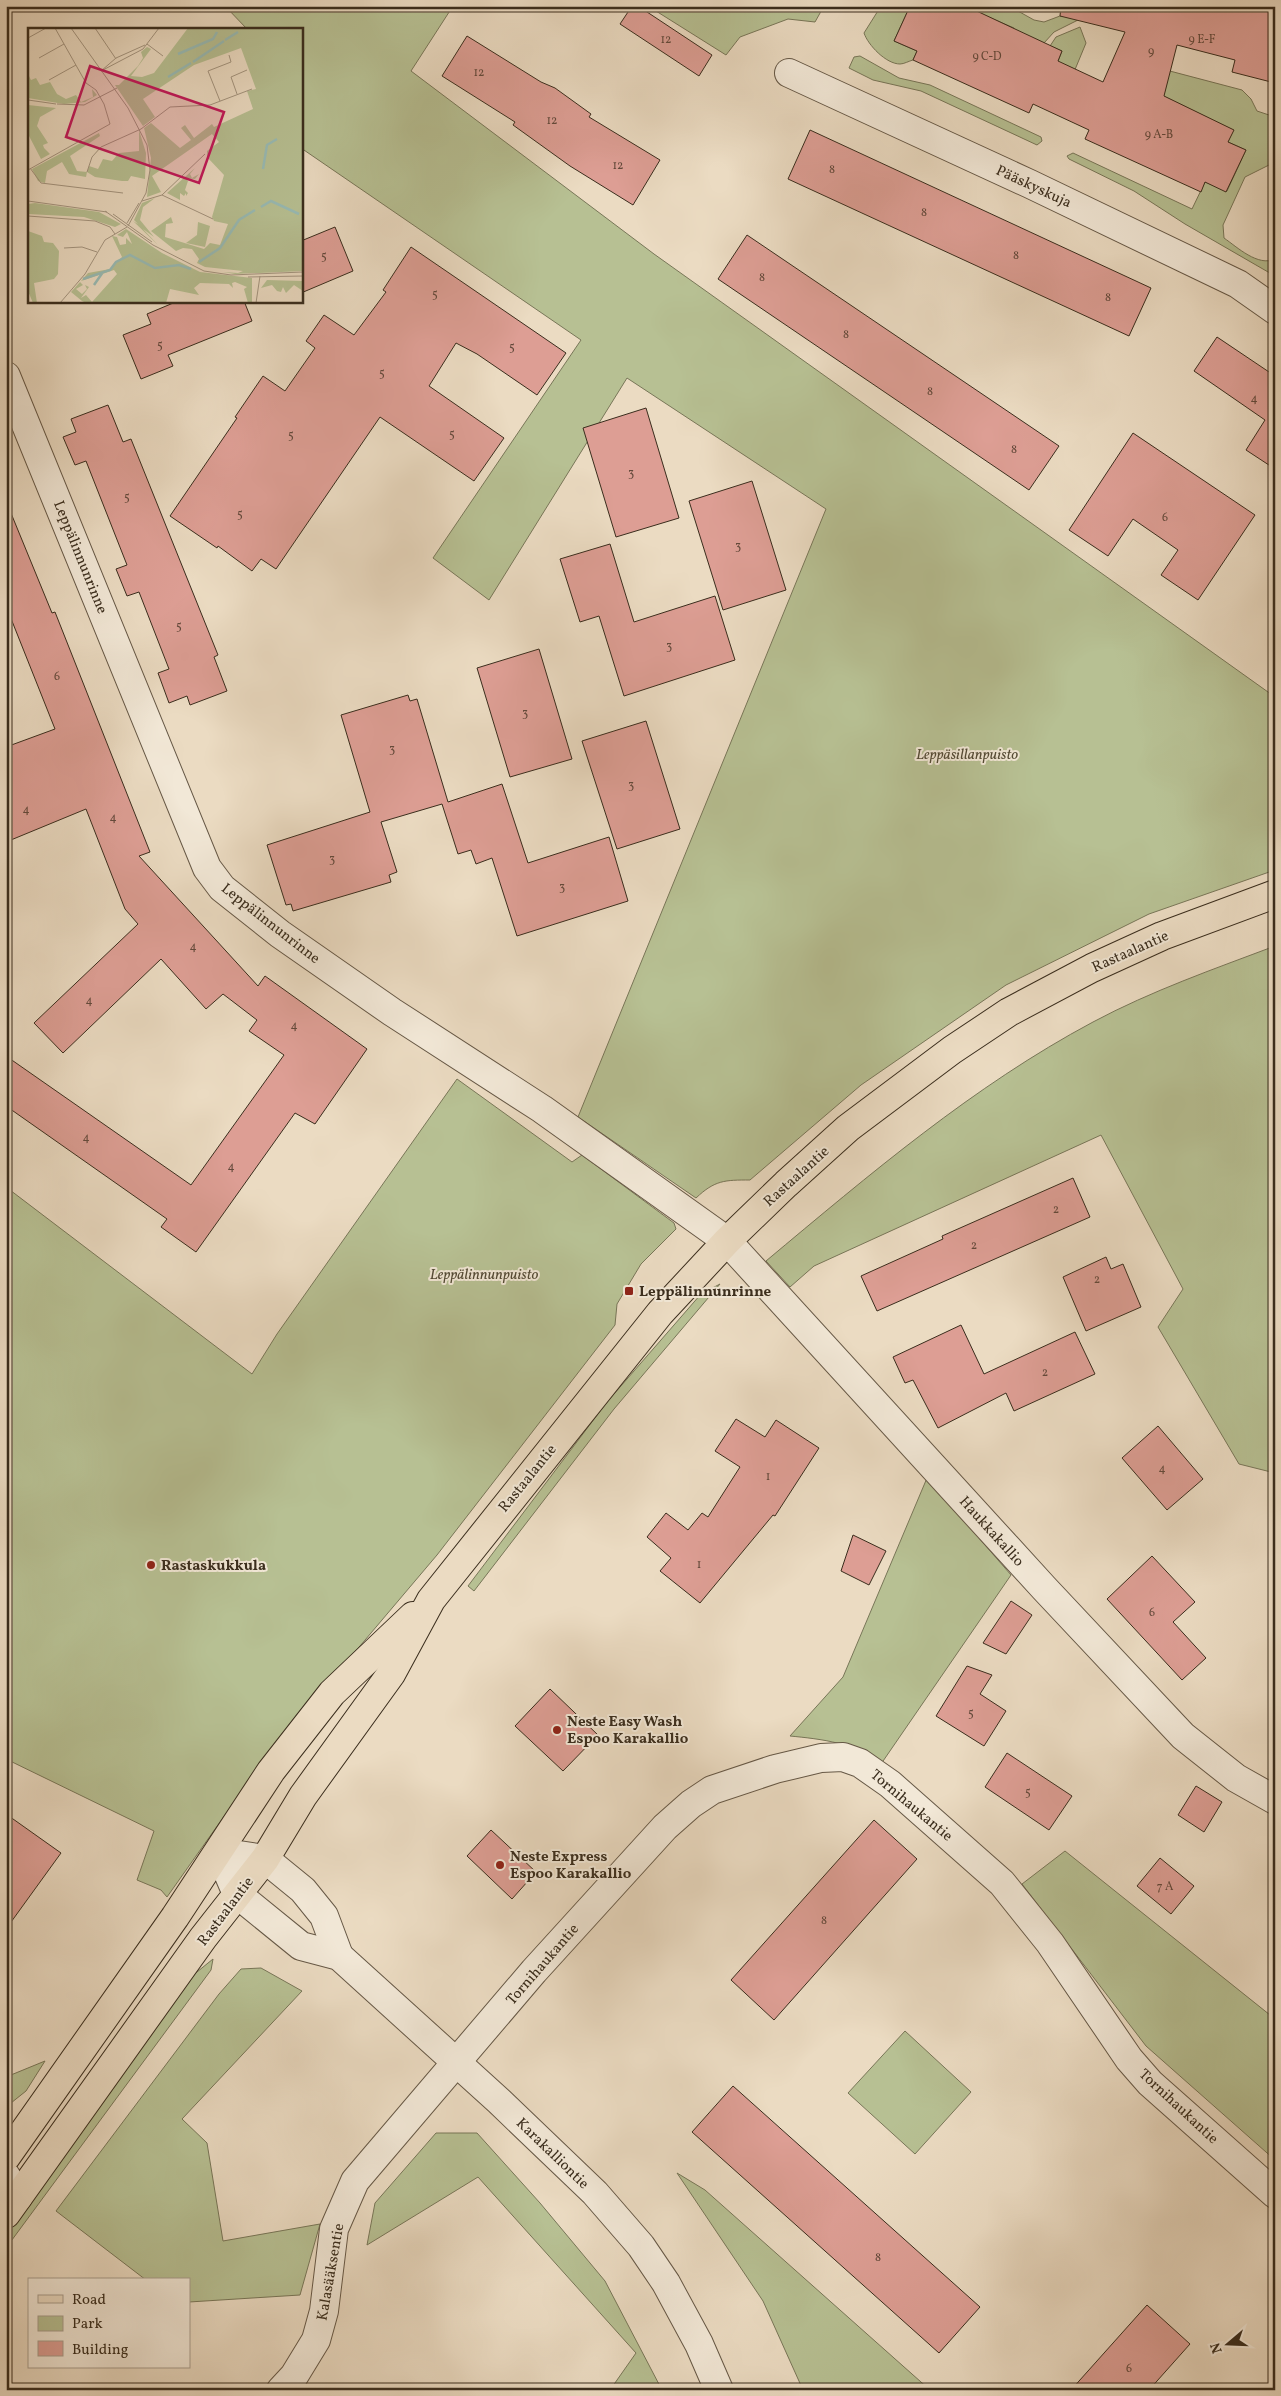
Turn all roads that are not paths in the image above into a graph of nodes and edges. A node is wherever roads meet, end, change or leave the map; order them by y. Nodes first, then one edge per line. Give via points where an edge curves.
1 (789, 73) dead end
2 (1275, 310) edge
3 (6, 376) edge
4 (1275, 894) edge
5 (727, 1241) junction
6 (431, 1600) junction
7 (1275, 1800) edge
8 (219, 1852) junction
9 (265, 1859) junction
10 (237, 1894) junction
11 (339, 1956) junction
12 (457, 2063) junction
13 (6, 2157) edge
14 (1275, 2194) edge
15 (9, 2196) edge
16 (281, 2390) edge
17 (720, 2390) edge

1 - 2 street, Pääskyskuja via 1238,284
3 - 5 street, Leppälinnunrinne via 207,868 222,888 288,940 470,1065 542,1109
4 - 5 main road, Rastaalantie via 1162,936 1009,1012 848,1128
5 - 6 main road, Rastaalantie via 660,1313
5 - 7 street, Haukkakallio via 1183,1736 1236,1778
6 - 8 main road, Rastaalantie via 332,1693 271,1771
6 - 9 main road, Rastaalantie via 391,1674 304,1796
8 - 9 street
8 - 10 street, Karakalliontie
8 - 13 main road, Rastaalantie
9 - 10 main road, Rastaalantie
9 - 11 street, Karakalliontie via 303,1890 324,1916
10 - 11 street, Karakalliontie via 300,1946
10 - 15 main road, Rastaalantie
11 - 12 street, Karakalliontie
12 - 14 street, Tornihaukantie via 534,1971 645,1848 691,1804 712,1790 776,1769 821,1758 843,1757 860,1763 890,1784 1002,1883 1050,1943 1139,2071
12 - 16 street, Kalasääksentie via 355,2181 334,2229 324,2311 316,2340 294,2376
12 - 17 street, Karakalliontie via 595,2193 641,2246 666,2283

